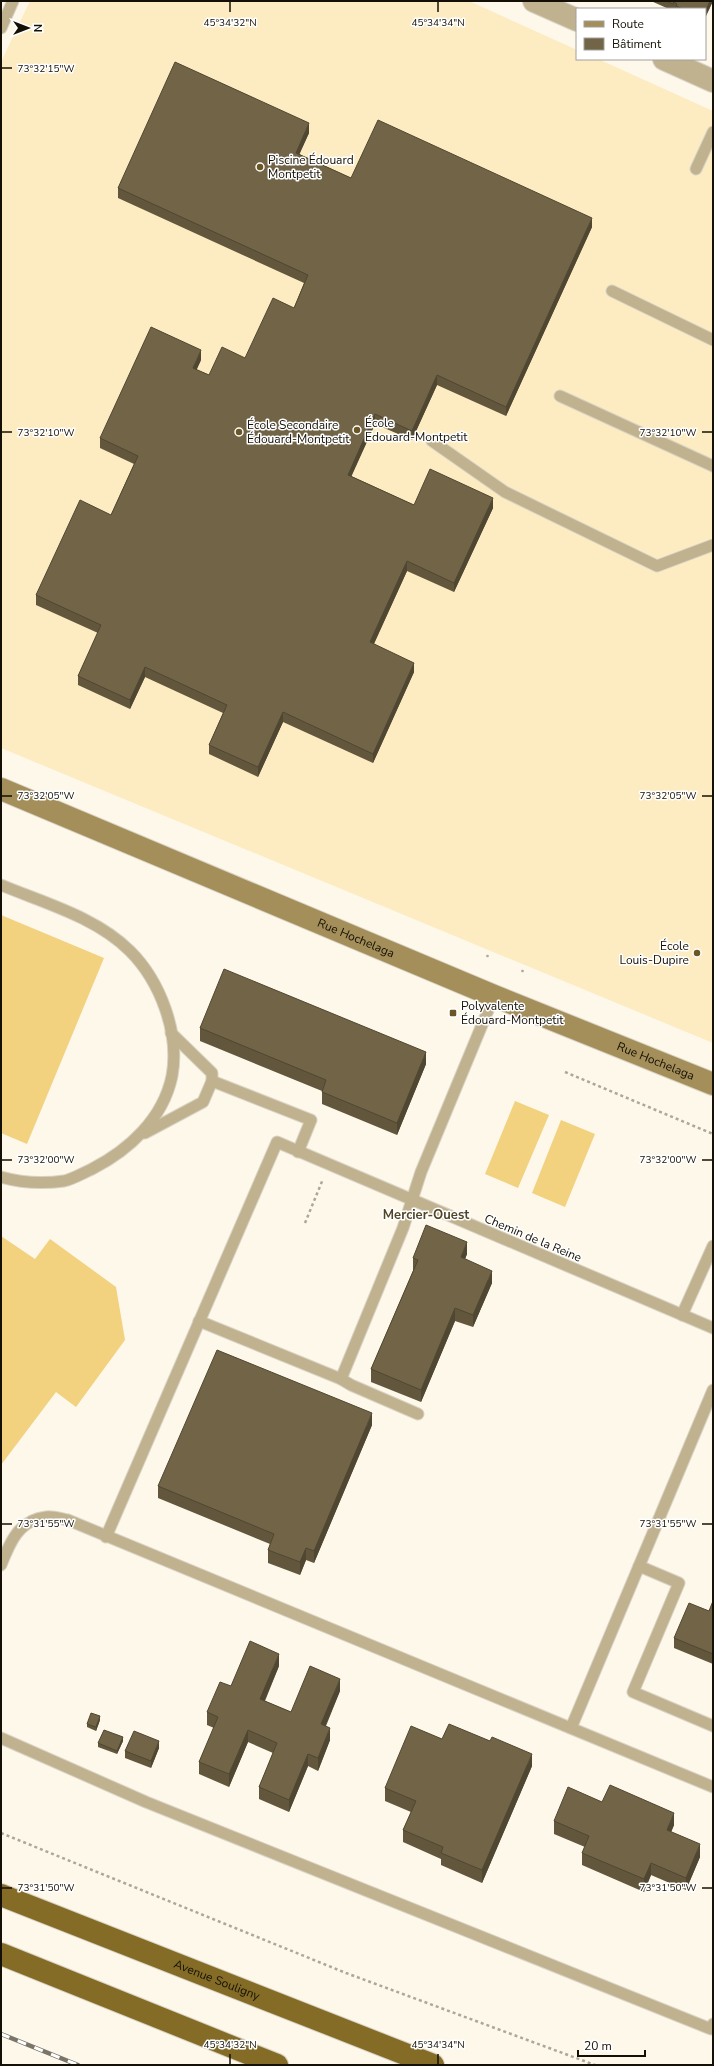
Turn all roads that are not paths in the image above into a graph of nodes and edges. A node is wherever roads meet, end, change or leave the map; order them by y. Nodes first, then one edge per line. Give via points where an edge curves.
1 (14, 1) edge
2 (534, 1) edge
3 (576, 20) edge
4 (1, 28) edge
5 (666, 60) edge
6 (713, 81) edge
7 (713, 132) edge
8 (696, 169) dead end
9 (612, 291) dead end
10 (713, 340) edge
11 (560, 396) dead end
12 (432, 441) dead end
13 (713, 466) edge
14 (713, 545) edge
15 (1, 789) edge
16 (1, 886) edge
17 (494, 996) junction
18 (171, 1033) junction
19 (212, 1081) junction
20 (713, 1084) edge
21 (138, 1136) junction
22 (298, 1152) junction
23 (1, 1177) edge
24 (412, 1201) junction
25 (713, 1246) edge
26 (682, 1315) junction
27 (200, 1321) junction
28 (713, 1328) edge
29 (341, 1379) junction
30 (713, 1390) edge
31 (418, 1414) dead end
32 (106, 1537) junction
33 (1, 1564) edge
34 (639, 1566) junction
35 (713, 1726) edge
36 (571, 1728) junction
37 (1, 1738) edge
38 (713, 1787) edge
39 (1, 1895) edge
40 (1, 1954) edge
41 (713, 2024) edge
42 (277, 2065) edge
43 (433, 2065) edge

1 - 4 lane
2 - 3 street
5 - 6 street
7 - 8 lane
9 - 10 lane
11 - 13 lane
12 - 14 lane via 505,492 656,566
15 - 17 main road, Rue Hochelaga
16 - 18 lane via 82,919 117,939 146,972 160,999
17 - 20 main road, Rue Hochelaga
17 - 24 lane via 421,1172
18 - 19 lane via 212,1073
18 - 21 lane via 174,1054 172,1076 152,1121
19 - 21 lane via 203,1102
19 - 22 lane via 311,1120
21 - 23 lane via 114,1157 66,1180 40,1183
22 - 24 lane, Chemin de la Reine
22 - 27 lane, Chemin de la Reine via 277,1142
24 - 26 lane, Chemin de la Reine
24 - 29 lane
25 - 26 lane
26 - 28 lane, Chemin de la Reine
27 - 29 lane
27 - 32 lane
29 - 31 lane
30 - 34 lane
32 - 33 lane via 68,1520 47,1516 27,1522 12,1539
32 - 36 lane
34 - 35 lane via 679,1583 633,1692
34 - 36 lane
36 - 38 lane
37 - 41 lane via 146,1802 711,2029
39 - 43 highway, Avenue Souligny
40 - 42 highway

